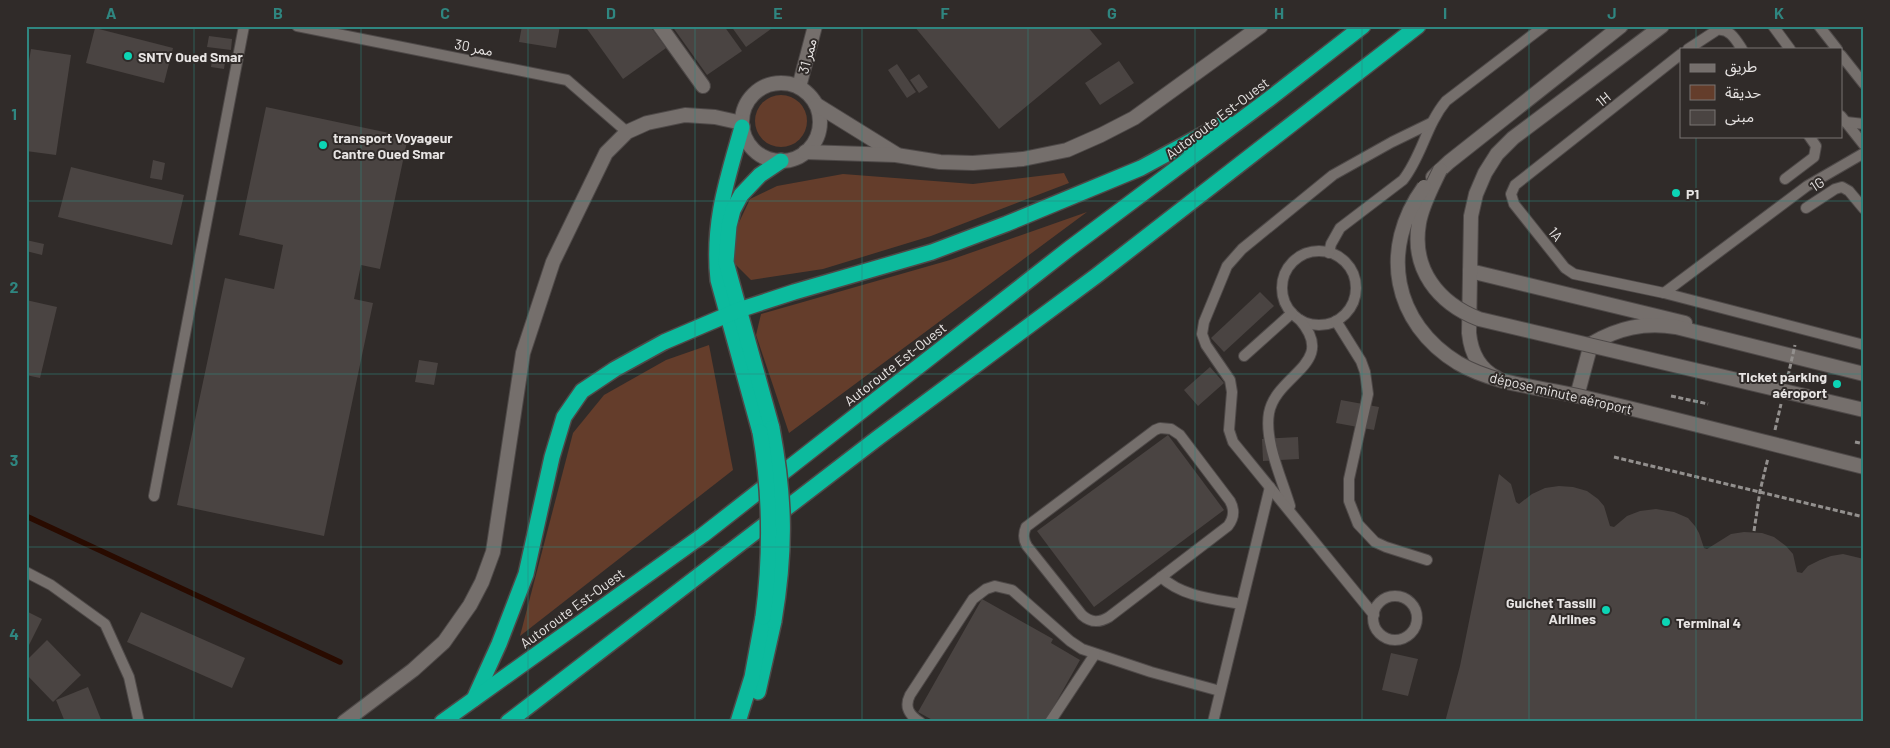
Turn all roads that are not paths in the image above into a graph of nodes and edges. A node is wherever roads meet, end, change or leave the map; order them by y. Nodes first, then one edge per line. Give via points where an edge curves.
1 (244, 26) edge
2 (297, 26) edge
3 (660, 26) edge
4 (815, 26) edge
5 (1262, 26) edge
6 (1363, 26) edge
7 (1418, 26) edge
8 (1544, 26) edge
9 (1622, 26) edge
10 (1662, 26) edge
11 (1773, 26) edge
12 (1819, 26) edge
13 (1689, 48) edge
14 (1741, 48) edge
15 (1789, 48) edge
16 (1835, 48) edge
17 (1680, 55) edge
18 (1842, 56) edge
19 (1864, 84) edge
20 (703, 86) dead end
21 (799, 87) junction
22 (1269, 99) junction
23 (817, 105) junction
24 (1844, 119) edge
25 (1431, 123) junction
26 (1864, 124) edge
27 (742, 125) junction
28 (628, 132) junction
29 (1810, 138) edge
30 (1864, 145) edge
31 (805, 152) junction
32 (1864, 153) edge
33 (896, 155) junction
34 (781, 161) junction
35 (1542, 165) joint
36 (1440, 170) junction
37 (1785, 179) dead end
38 (1806, 208) dead end
39 (1864, 209) edge
40 (1329, 253) junction
41 (1470, 271) junction
42 (1664, 293) junction
43 (733, 313) junction
44 (1295, 316) junction
45 (1336, 321) junction
46 (1591, 344) junction
47 (1864, 344) edge
48 (1244, 356) dead end
49 (1864, 368) edge
50 (1864, 374) edge
51 (1577, 396) junction
52 (1864, 410) edge
53 (1864, 466) edge
54 (1270, 487) junction
55 (154, 496) dead end
56 (1291, 512) junction
57 (1427, 560) dead end
58 (26, 572) edge
59 (1161, 578) junction
60 (1241, 604) junction
61 (1374, 615) junction
62 (769, 619) junction
63 (1095, 654) junction
64 (1220, 691) junction
65 (473, 701) junction
66 (512, 720) edge
67 (139, 722) edge
68 (344, 722) edge
69 (442, 722) edge
70 (738, 722) edge
71 (748, 722) edge
72 (920, 722) edge
73 (1050, 722) edge
74 (1213, 722) edge

1 - 55 lane
2 - 28 lane, ممر 30 via 568,80
3 - 20 main road
4 - 21 main road, ممر 31
5 - 33 main road via 1134,118 1067,150 1023,159 973,163
6 - 22 highway, Autoroute Est-Ouest
7 - 66 highway via 1096,276 879,437
8 - 25 lane via 1456,93
9 - 36 main road, dépose minute aéroport
10 - 41 main road via 1513,138 1497,154 1476,194 1471,216
11 - 15 lane
12 - 16 lane
13 - 14 lane via 1722,29 1730,33
17 - 35 lane, 1H
18 - 19 lane
21 - 23 main road
21 - 27 main road via 776,82 755,92 743,111
22 - 43 highway via 1141,168 1006,224 932,252
22 - 65 highway, Autoroute Est-Ouest via 1070,248 703,535
23 - 31 main road via 819,131
23 - 33 main road
24 - 26 lane
24 - 30 lane
25 - 40 lane via 1414,164 1403,180 1340,228
25 - 54 lane via 1333,175 1242,249 1222,276 1202,334 1230,380 1231,436
27 - 28 main road via 715,117 685,115 647,123
27 - 34 main road via 748,142 760,154
27 - 43 highway via 717,225 718,280
28 - 68 main road via 606,153 586,190 553,262 523,353 493,552 482,582 444,642
29 - 37 lane, 1G via 1816,146 1814,157
31 - 33 main road
31 - 34 main road via 794,159
32 - 42 lane via 1807,186
34 - 43 highway via 750,184 733,210 726,262
35 - 42 lane, 1A via 1512,189 1512,199 1570,272
36 - 46 main road, bridge via 1422,210 1418,237 1427,277 1444,299 1479,319
36 - 51 main road, dépose minute aéroport, bridge via 1424,188 1406,219 1398,255 1402,291 1416,325 1447,355 1485,376
38 - 39 lane, 1G via 1842,187
40 - 44 lane via 1310,253 1287,269 1283,278 1283,297
40 - 45 lane via 1338,257 1351,271 1355,290 1350,308
41 - 49 main road
41 - 53 main road via 1470,343 1484,369 1500,380
42 - 47 lane
43 - 62 highway, bridge via 779,466 784,544 782,573
43 - 65 highway via 664,342 615,369 582,391 564,417 526,574
44 - 45 lane via 1317,325
44 - 48 lane
44 - 56 lane via 1310,335 1310,360 1279,390 1269,412 1268,425
45 - 57 lane via 1361,361 1367,383 1367,405 1348,489 1353,513 1358,524 1376,542
46 - 50 main road via 1624,329 1661,325
46 - 51 main road
46 - 52 main road, bridge
51 - 53 main road, dépose minute aéroport, bridge
54 - 56 lane
54 - 60 lane
56 - 61 lane
58 - 67 lane via 51,585 105,624 130,677
59 - 59 lane via 1109,618 1092,621 1082,615 1027,546 1023,536 1026,527 1155,430 1166,428 1180,435 1230,501 1234,516 1228,526
59 - 60 lane via 1182,591
60 - 64 lane
61 - 61 lane via 1376,629 1387,639 1402,639 1409,635 1417,622 1414,607 1409,601 1395,596 1381,601
62 - 70 highway
62 - 71 highway via 767,658
63 - 64 lane
63 - 72 lane via 1070,641 1012,590 995,586 986,589 973,600 907,701 910,714
63 - 73 lane
64 - 74 lane
65 - 69 highway, Autoroute Est-Ouest

